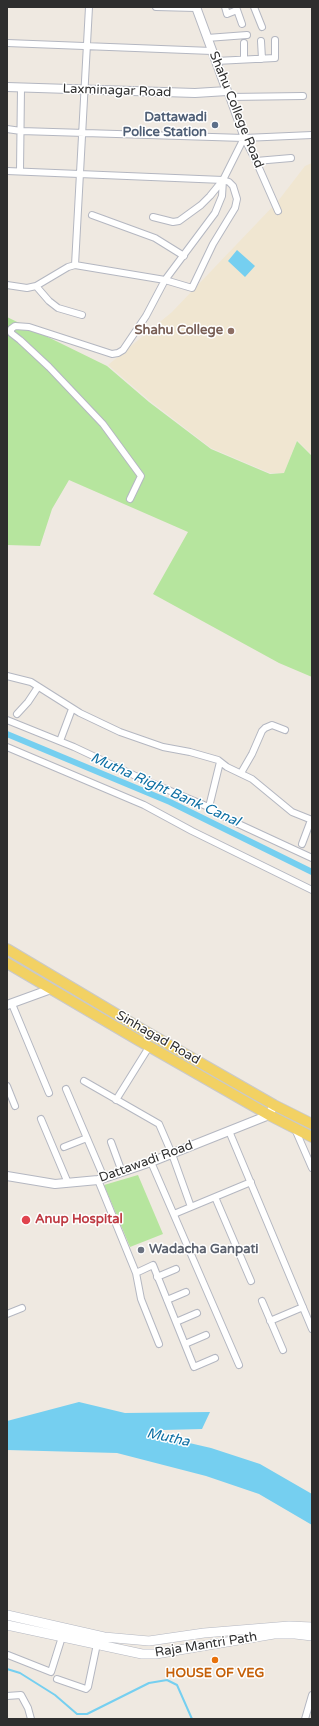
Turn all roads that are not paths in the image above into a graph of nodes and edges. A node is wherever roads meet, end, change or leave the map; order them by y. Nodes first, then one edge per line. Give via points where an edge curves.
1 (89, 7) edge
2 (156, 7) edge
3 (225, 7) edge
4 (254, 7) edge
5 (196, 8) edge
6 (236, 8) edge
7 (242, 24) dead end
8 (262, 28) dead end
9 (247, 35) dead end
10 (207, 38) junction
11 (275, 40) dead end
12 (261, 41) dead end
13 (244, 42) dead end
14 (7, 43) edge
15 (87, 46) junction
16 (212, 51) junction
17 (262, 58) junction
18 (244, 59) junction
19 (216, 61) junction
20 (7, 87) edge
21 (21, 88) junction
22 (85, 90) junction
23 (229, 94) junction
24 (303, 96) dead end
25 (7, 129) edge
26 (21, 131) junction
27 (82, 132) junction
28 (312, 134) edge
29 (244, 138) junction
30 (292, 158) dead end
31 (256, 161) junction
32 (7, 171) edge
33 (20, 171) junction
34 (80, 174) junction
35 (223, 180) junction
36 (278, 211) dead end
37 (92, 215) dead end
38 (153, 218) dead end
39 (184, 256) junction
40 (75, 265) junction
41 (165, 280) junction
42 (7, 285) edge
43 (36, 286) junction
44 (82, 315) dead end
45 (130, 499) dead end
46 (7, 676) edge
47 (38, 687) junction
48 (72, 709) junction
49 (17, 714) dead end
50 (7, 720) edge
51 (285, 730) dead end
52 (60, 741) junction
53 (7, 747) edge
54 (220, 762) junction
55 (241, 773) junction
56 (209, 807) junction
57 (312, 820) edge
58 (302, 844) dead end
59 (312, 858) edge
60 (312, 890) edge
61 (7, 949) edge
62 (7, 963) edge
63 (51, 989) junction
64 (9, 1004) edge
65 (150, 1047) junction
66 (84, 1081) dead end
67 (7, 1086) edge
68 (66, 1089) dead end
69 (49, 1093) dead end
70 (116, 1100) junction
71 (274, 1105) junction
72 (15, 1106) dead end
73 (269, 1115) junction
74 (41, 1119) dead end
75 (312, 1124) edge
76 (294, 1128) junction
77 (229, 1131) junction
78 (312, 1137) edge
79 (87, 1138) junction
80 (111, 1142) dead end
81 (64, 1147) dead end
82 (172, 1154) junction
83 (152, 1162) junction
84 (312, 1168) edge
85 (122, 1172) junction
86 (7, 1176) edge
87 (101, 1179) junction
88 (251, 1182) junction
89 (68, 1183) junction
90 (215, 1197) junction
91 (191, 1207) junction
92 (174, 1214) junction
93 (176, 1269) dead end
94 (136, 1273) junction
95 (157, 1277) junction
96 (251, 1281) dead end
97 (186, 1292) dead end
98 (167, 1300) junction
99 (262, 1300) dead end
100 (303, 1307) junction
101 (22, 1308) dead end
102 (197, 1313) dead end
103 (7, 1314) edge
104 (270, 1321) junction
105 (176, 1322) junction
106 (312, 1329) edge
107 (206, 1335) dead end
108 (159, 1344) dead end
109 (185, 1344) junction
110 (282, 1350) dead end
111 (215, 1358) dead end
112 (239, 1365) dead end
113 (7, 1615) edge
114 (7, 1625) edge
115 (312, 1627) edge
116 (295, 1630) junction
117 (312, 1636) edge
118 (62, 1637) junction
119 (97, 1644) junction
120 (8, 1655) edge
121 (57, 1679) dead end
122 (7, 1696) edge
123 (312, 1696) edge
124 (31, 1719) edge
125 (305, 1719) edge

1 - 15 street
2 - 5 street
3 - 6 street via 227,14
4 - 8 street
5 - 10 street, Shahu College Road
6 - 7 street
9 - 10 street
10 - 16 street, Shahu College Road
11 - 17 street via 275,58
12 - 17 street
13 - 18 street
14 - 15 street
15 - 16 street
15 - 22 street
16 - 19 street, Shahu College Road
17 - 18 street
18 - 19 street
19 - 23 street, Shahu College Road
20 - 21 street, Laxminagar Road
21 - 22 street, Laxminagar Road
21 - 26 street
22 - 23 street, Laxminagar Road
22 - 27 street
23 - 24 street
23 - 29 street, Shahu College Road
25 - 26 street
26 - 27 street
26 - 33 street
27 - 29 street
27 - 34 street
28 - 29 street
29 - 31 street, Shahu College Road
29 - 35 street
30 - 31 street
31 - 36 street, Shahu College Road
32 - 33 street
33 - 34 street
34 - 35 street
34 - 40 street
35 - 38 street via 210,196 179,221
35 - 39 street via 222,196 215,213
35 - 41 street via 233,186 236,203 192,288
37 - 39 street via 155,238
39 - 41 street
40 - 41 street
40 - 43 street
41 - 45 street via 146,316 118,353 108,353 29,327 15,326 11,329 11,333 49,367 103,424 141,476
42 - 43 street via 27,288
43 - 44 street via 58,308
46 - 47 street via 31,682
47 - 48 street
47 - 49 street
48 - 52 street
48 - 54 street via 144,741
50 - 52 street
51 - 55 street via 272,725 265,728
52 - 56 street
53 - 60 street via 144,805
54 - 55 street
54 - 56 street
55 - 57 street via 292,812
56 - 59 street via 232,821
57 - 58 street
61 - 71 main road, Sinhagad Road
62 - 63 main road, Sinhagad Road
63 - 64 street
63 - 65 main road, Sinhagad Road
64 - 69 street
65 - 70 street
65 - 73 main road, Sinhagad Road
66 - 70 street
67 - 72 street
68 - 79 street
70 - 82 street via 158,1124
71 - 73 street
71 - 75 main road, Sinhagad Road
73 - 76 main road, Sinhagad Road
73 - 77 street, Dattawadi Road
74 - 89 street
76 - 78 main road, Sinhagad Road
76 - 84 street
77 - 82 street, Dattawadi Road
77 - 88 street
79 - 81 street
79 - 87 street
80 - 85 street
82 - 83 street, Dattawadi Road
82 - 91 street
83 - 85 street, Dattawadi Road
83 - 92 street
85 - 87 street, Dattawadi Road
86 - 89 street, Dattawadi Road via 54,1184
87 - 89 street, Dattawadi Road
87 - 94 street
88 - 90 street
88 - 100 street
90 - 91 street
90 - 96 street
91 - 92 street
92 - 112 street
93 - 95 street
94 - 95 street via 153,1265
94 - 108 street via 141,1299
95 - 98 street
97 - 98 street
98 - 105 street
99 - 104 street
100 - 104 street
100 - 106 street
101 - 103 street
102 - 105 street
104 - 110 street
105 - 109 street
107 - 109 street
109 - 111 street via 194,1367
113 - 116 main road, Raja Mantri Path via 104,1637 149,1641 204,1633
114 - 118 main road, Raja Mantri Path
115 - 116 main road, Raja Mantri Path
116 - 117 main road, Raja Mantri Path
116 - 119 main road, Raja Mantri Path via 156,1654 142,1654
118 - 119 main road, Raja Mantri Path
118 - 120 street via 51,1672
119 - 121 street via 86,1689
122 - 124 street via 21,1695
123 - 125 street

